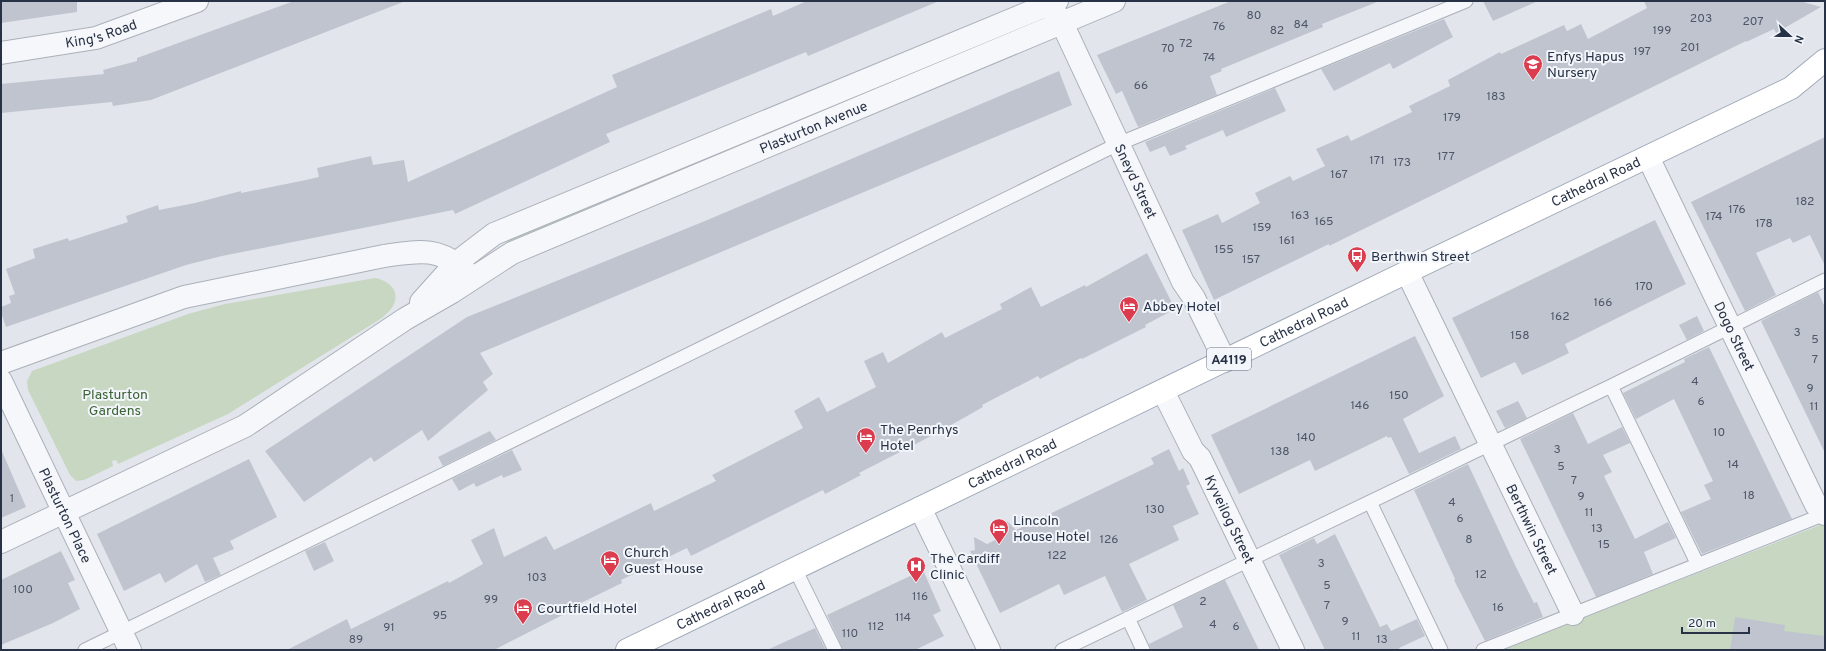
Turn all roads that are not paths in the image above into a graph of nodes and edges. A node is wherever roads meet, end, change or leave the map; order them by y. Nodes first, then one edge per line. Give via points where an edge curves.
1 (197, 1) edge
2 (1114, 1) edge
3 (1466, 1) edge
4 (1052, 2) edge
5 (1062, 23) junction
6 (1, 53) edge
7 (1825, 60) edge
8 (1118, 144) junction
9 (1648, 156) junction
10 (456, 263) junction
11 (1407, 272) junction
12 (473, 278) junction
13 (1825, 280) edge
14 (405, 319) junction
15 (1730, 326) junction
16 (1225, 361) junction
17 (1, 363) edge
18 (1, 381) edge
19 (1611, 386) junction
20 (1164, 390) junction
21 (1490, 443) junction
22 (1370, 502) junction
23 (920, 508) junction
24 (63, 512) junction
25 (1825, 514) edge
26 (1, 542) edge
27 (1249, 561) junction
28 (1698, 565) junction
29 (795, 569) junction
30 (1573, 614) junction
31 (1128, 618) junction
32 (126, 641) edge
33 (84, 650) edge
34 (627, 650) edge
35 (835, 650) edge
36 (989, 650) edge
37 (1062, 650) edge
38 (1143, 650) edge
39 (1293, 650) edge
40 (1441, 650) edge
41 (1483, 650) edge

1 - 6 street, King's Road via 96,38
2 - 5 street, Plasturton Avenue
3 - 8 lane
4 - 5 street, Sneyd Street
4 - 10 street, Plasturton Avenue via 503,231 488,238
5 - 8 street, Sneyd Street
5 - 12 street, Plasturton Avenue via 512,253
7 - 9 main road, Cathedral Road / A4119 via 1791,88
8 - 16 street, Sneyd Street via 1183,282 1194,298
8 - 32 lane
9 - 11 main road, Cathedral Road / A4119
9 - 15 street, Dogo Street
10 - 12 street
10 - 14 street
10 - 17 street via 436,253 406,253 191,295
11 - 16 main road, Cathedral Road / A4119
11 - 21 street, Berthwin Street
12 - 14 street
13 - 15 lane
14 - 24 street via 245,426
15 - 19 lane
15 - 25 street, Dogo Street via 1816,505
16 - 20 main road, Cathedral Road / A4119
18 - 24 street, Plasturton Place
19 - 21 lane
19 - 28 lane
20 - 23 main road, Cathedral Road / A4119
20 - 27 street, Kyveilog Street
21 - 22 lane
21 - 30 street, Berthwin Street
22 - 27 lane
22 - 40 lane
23 - 29 main road, Cathedral Road / A4119
23 - 36 street
24 - 26 street
24 - 32 street, Plasturton Place
25 - 28 lane
27 - 31 lane
27 - 39 street, Kyveilog Street
28 - 30 lane
29 - 34 main road, Cathedral Road / A4119
29 - 35 lane
30 - 41 lane
31 - 37 lane
31 - 38 lane
32 - 33 lane

